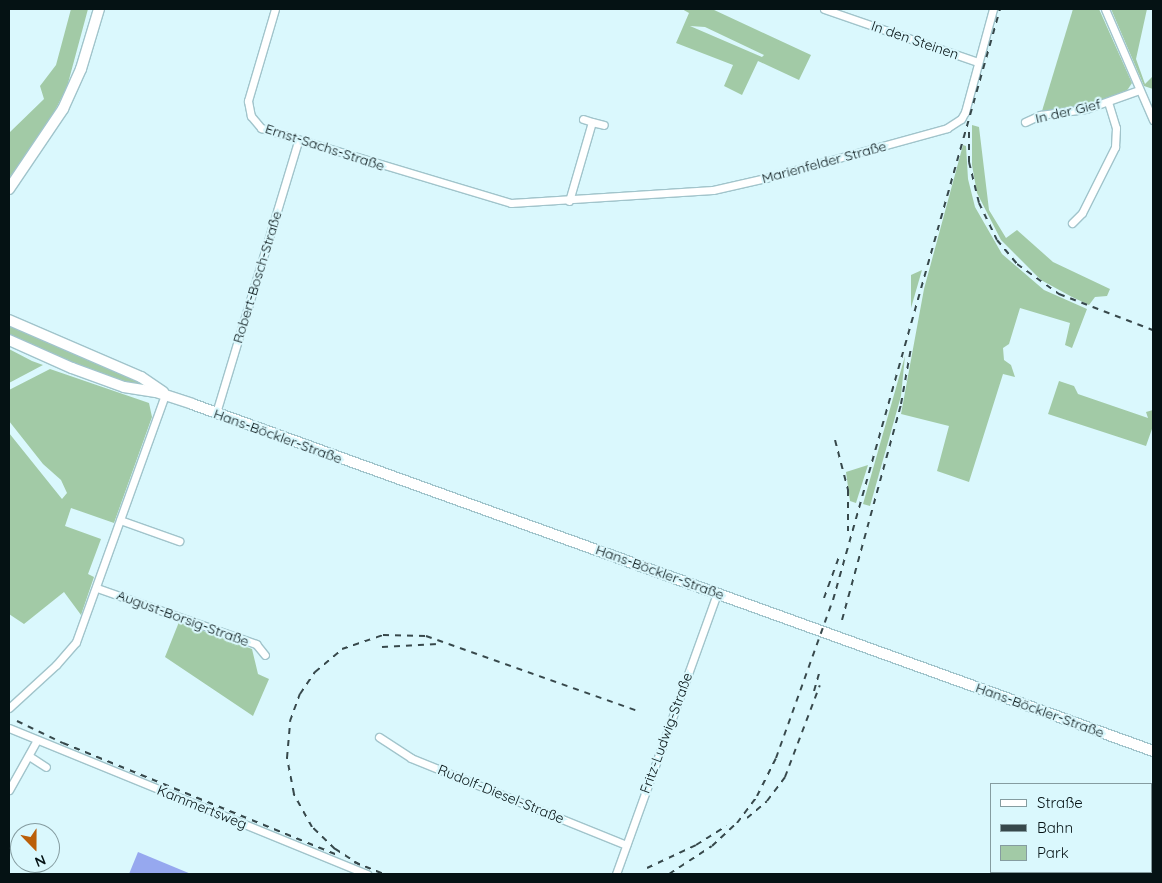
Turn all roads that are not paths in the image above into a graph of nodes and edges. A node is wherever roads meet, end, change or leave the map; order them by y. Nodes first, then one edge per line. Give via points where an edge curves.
1 (99, 9) edge
2 (275, 9) edge
3 (824, 9) edge
4 (994, 9) edge
5 (1105, 9) edge
6 (978, 62) junction
7 (1139, 90) junction
8 (1108, 102) junction
9 (583, 119) dead end
10 (1153, 120) edge
11 (592, 122) junction
12 (1025, 122) dead end
13 (604, 126) dead end
14 (298, 141) junction
15 (9, 189) edge
16 (569, 201) junction
17 (511, 203) joint
18 (1072, 223) dead end
19 (9, 320) edge
20 (9, 340) edge
21 (165, 394) junction
22 (216, 413) junction
23 (120, 520) junction
24 (179, 541) dead end
25 (97, 588) junction
26 (717, 593) junction
27 (265, 656) dead end
28 (9, 708) edge
29 (9, 728) edge
30 (379, 737) dead end
31 (37, 740) junction
32 (1153, 751) edge
33 (30, 756) junction
34 (46, 767) dead end
35 (9, 790) edge
36 (626, 845) junction
37 (367, 874) edge
38 (616, 874) edge

1 - 15 main road via 81,69 63,109
2 - 14 street, Ernst-Sachs-Straße via 250,90 248,109 261,128
3 - 6 street, In den Steinen
4 - 6 street, Marienfelder Straße
5 - 7 street
6 - 16 street, Marienfelder Straße via 965,112 961,119 947,128 738,185
7 - 8 street, In der Gief
7 - 10 street
8 - 12 street, In der Gief via 1086,109 1040,115
8 - 18 street via 1116,128 1115,148 1082,213
9 - 11 street
11 - 13 street
11 - 16 street
14 - 17 street, Ernst-Sachs-Straße
14 - 22 street, Robert-Bosch-Straße
16 - 17 street, Marienfelder Straße
19 - 21 main road, Hans-Böckler-Straße via 141,377
20 - 21 main road, Hans-Böckler-Straße via 56,362 119,385
21 - 22 main road, Hans-Böckler-Straße
21 - 23 street
22 - 26 main road, Hans-Böckler-Straße
23 - 24 street
23 - 25 street
25 - 27 street, August-Borsig-Straße via 256,644
25 - 28 street via 76,642
26 - 32 main road, Hans-Böckler-Straße
26 - 36 street, Fritz-Ludwig-Straße
29 - 31 street, Kammertsweg
30 - 36 street, Rudolf-Diesel-Straße via 411,758
31 - 33 street
31 - 37 street, Kammertsweg
33 - 34 street
33 - 35 street
36 - 38 street, Fritz-Ludwig-Straße

